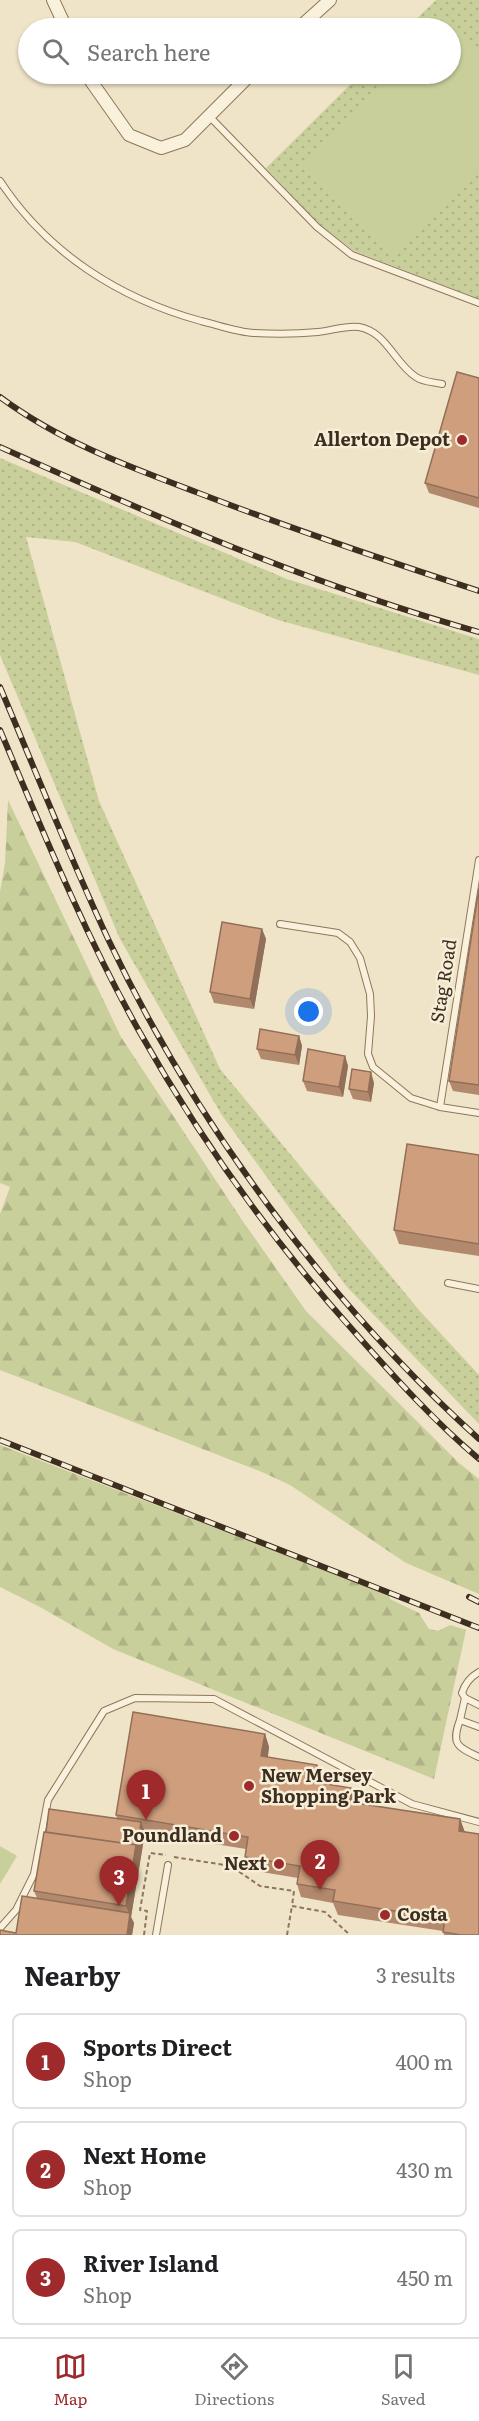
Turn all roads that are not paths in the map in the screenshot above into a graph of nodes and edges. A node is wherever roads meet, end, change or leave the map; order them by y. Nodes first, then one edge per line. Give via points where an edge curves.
1 (53, 0) edge
2 (330, 0) edge
3 (61, 18) edge
4 (310, 18) edge
5 (93, 84) edge
6 (240, 84) edge
7 (209, 115) junction
8 (0, 181) edge
9 (479, 303) edge
10 (442, 384) dead end
11 (479, 860) edge
12 (280, 924) dead end
13 (440, 1107) junction
14 (479, 1113) edge
15 (448, 1283) dead end
16 (479, 1289) edge
17 (479, 1672) edge
18 (465, 1698) junction
19 (479, 1706) edge
20 (460, 1720) junction
21 (479, 1727) edge
22 (479, 1757) edge
23 (479, 1822) edge
24 (168, 1865) dead end
25 (0, 1928) edge
26 (156, 1935) edge

1 - 3 street
2 - 4 street
5 - 7 street via 129,135 161,148 185,140
6 - 7 street
7 - 9 lane via 317,227 352,255
8 - 10 lane via 57,247 88,271 133,297 250,333 318,332 356,326 382,339 415,377
11 - 13 lane, Stag Road
12 - 13 lane via 338,933 350,942 360,958 370,994 368,1054 373,1067 411,1098
13 - 14 lane
15 - 16 lane
17 - 18 lane via 464,1687
18 - 19 lane
18 - 20 lane
20 - 21 lane
20 - 22 lane via 455,1734 457,1744
23 - 25 lane via 412,1804 214,1699 135,1698 104,1711 48,1800 34,1874 16,1910
24 - 26 lane

